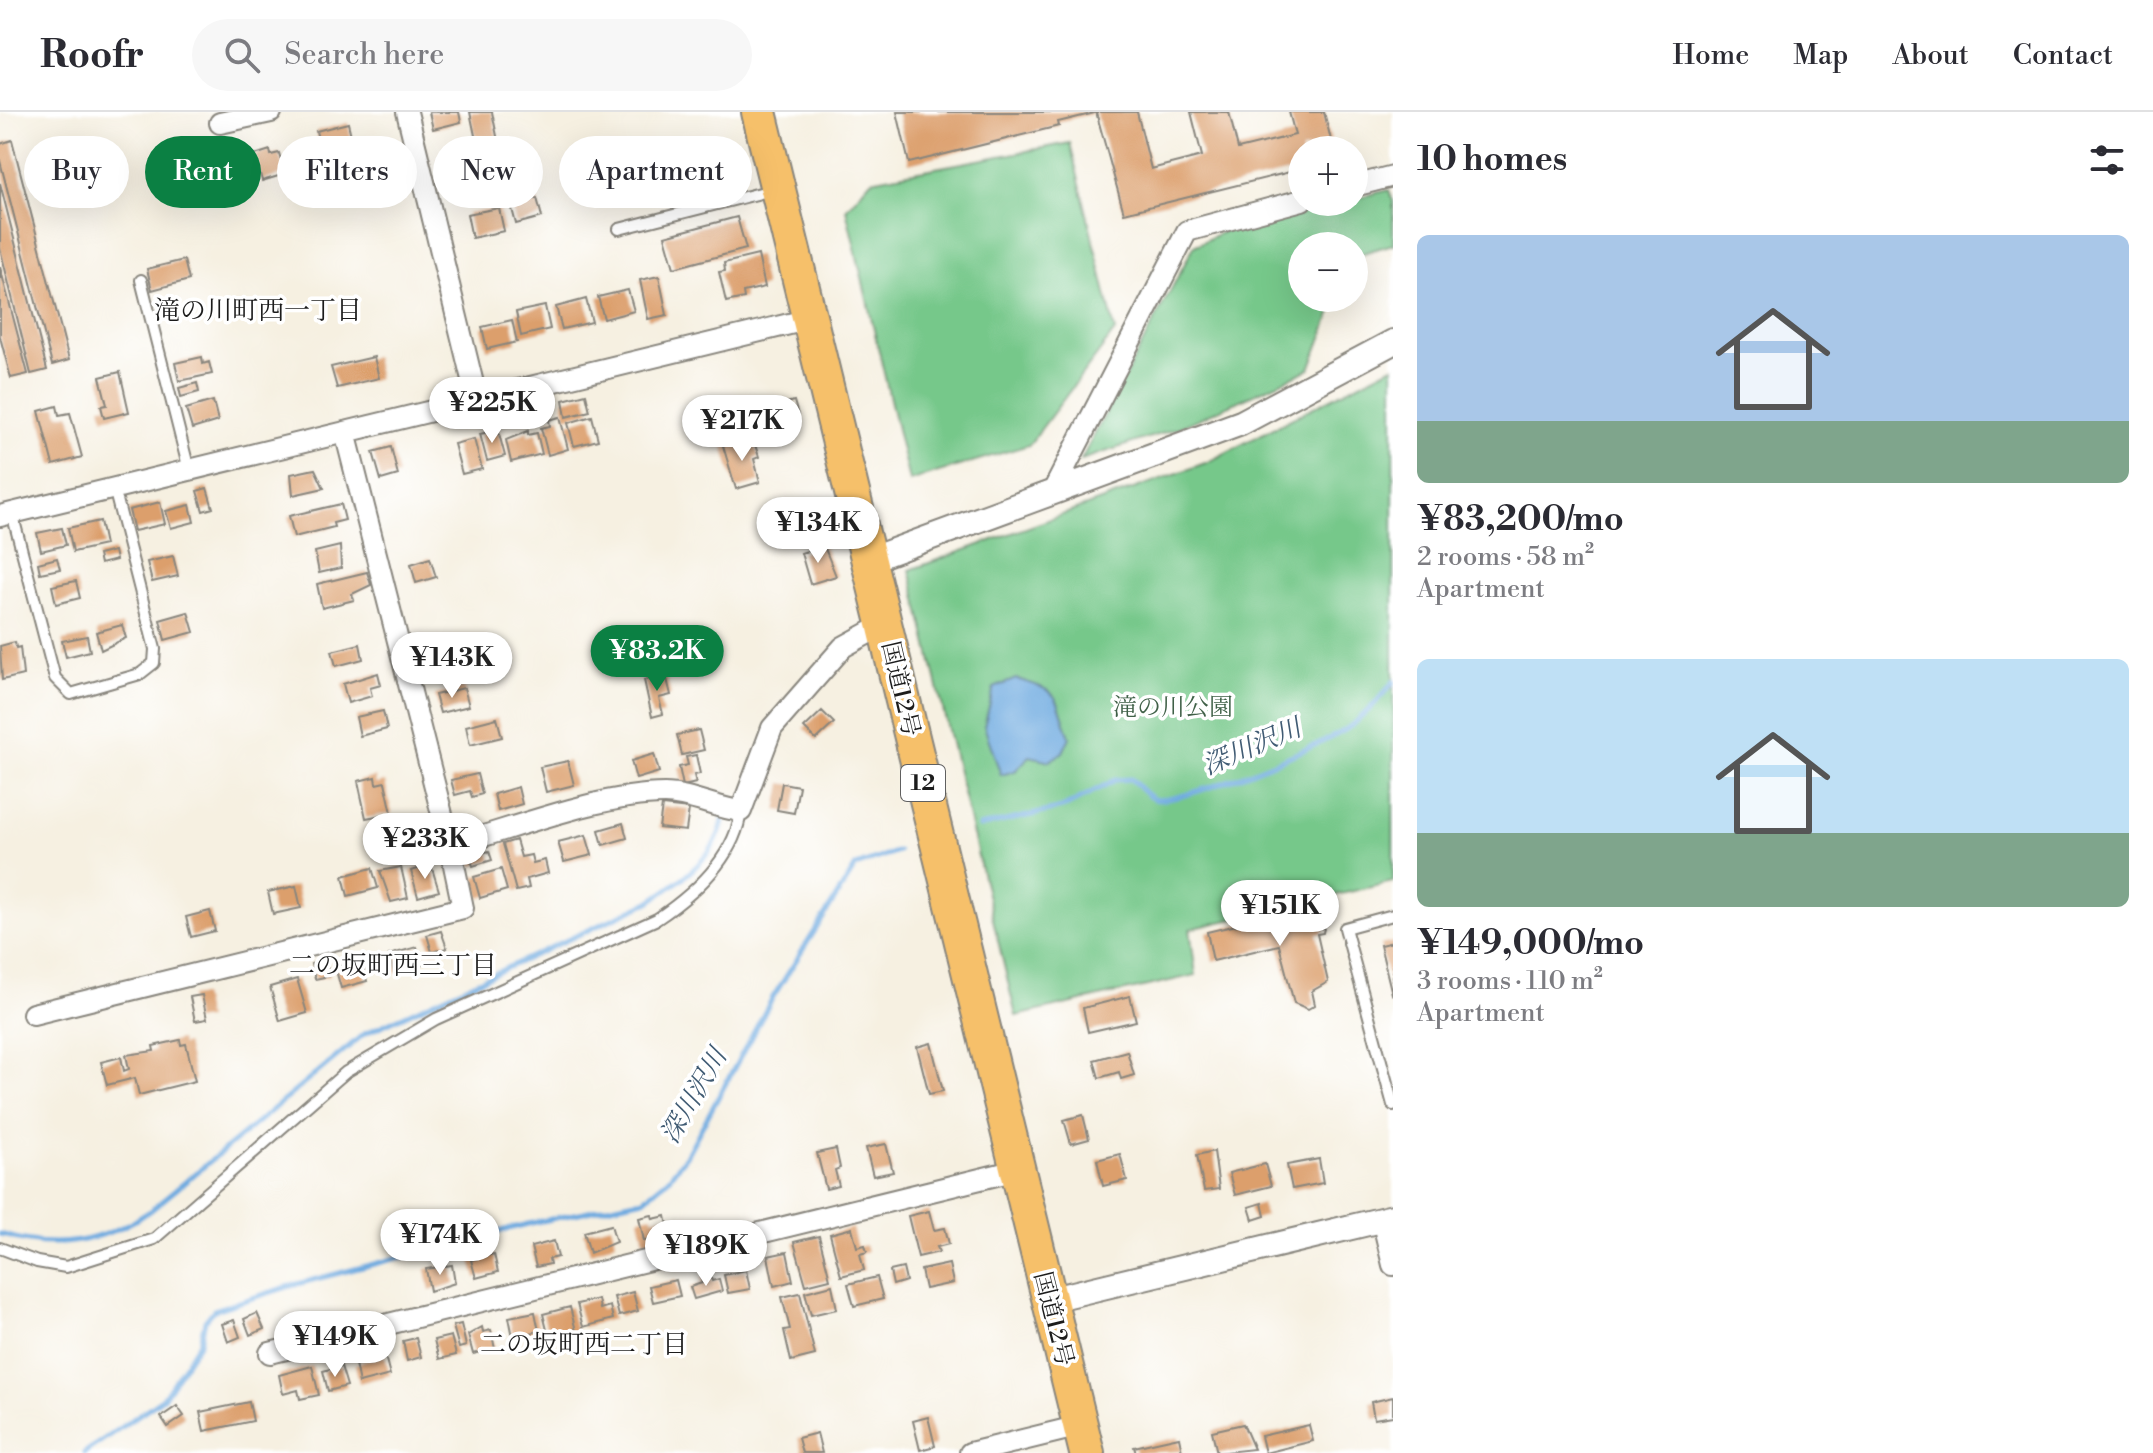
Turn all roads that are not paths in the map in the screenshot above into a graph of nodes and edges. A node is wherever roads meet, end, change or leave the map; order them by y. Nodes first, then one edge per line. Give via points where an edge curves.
1 (271, 112) edge
2 (407, 112) edge
3 (759, 112) edge
4 (220, 123) dead end
5 (1393, 176) edge
6 (1368, 182) edge
7 (778, 188) junction
8 (1288, 204) edge
9 (619, 229) dead end
10 (141, 280) dead end
11 (810, 319) junction
12 (1393, 342) edge
13 (477, 400) junction
14 (345, 432) junction
15 (189, 470) junction
16 (114, 488) junction
17 (1052, 493) junction
18 (6, 515) edge
19 (869, 560) junction
20 (885, 624) junction
21 (741, 811) junction
22 (450, 846) junction
23 (1393, 915) edge
24 (33, 1014) dead end
25 (1393, 1107) edge
26 (1017, 1170) junction
27 (1387, 1218) edge
28 (0, 1248) edge
29 (1393, 1265) edge
30 (1048, 1300) junction
31 (270, 1353) dead end
32 (1084, 1439) edge
33 (970, 1453) edge

1 - 4 street
2 - 13 street
3 - 7 highway, 国道12号 / 12
5 - 6 street
7 - 9 lane
7 - 11 highway, 国道12号 / 12
8 - 17 street via 1187,231
10 - 15 lane
11 - 13 street
11 - 19 highway, 国道12号 / 12
12 - 17 street via 1241,423
13 - 14 street
14 - 15 street
14 - 22 street
15 - 16 street
16 - 18 street
16 - 18 lane via 155,649 154,663 140,674 71,694 55,678
17 - 19 street
19 - 20 highway, 国道12号 / 12
20 - 21 street via 843,647 772,728
20 - 26 highway, 国道12号 / 12
21 - 22 street via 663,794 599,805
21 - 28 lane via 738,831 722,857 683,901 657,919 436,1019 346,1072 154,1239 66,1267
22 - 24 street via 463,908
23 - 25 lane via 1345,928
26 - 30 highway, 国道12号 / 12
26 - 31 street
27 - 29 street
27 - 30 street
30 - 32 highway, 国道12号 / 12
32 - 33 street

